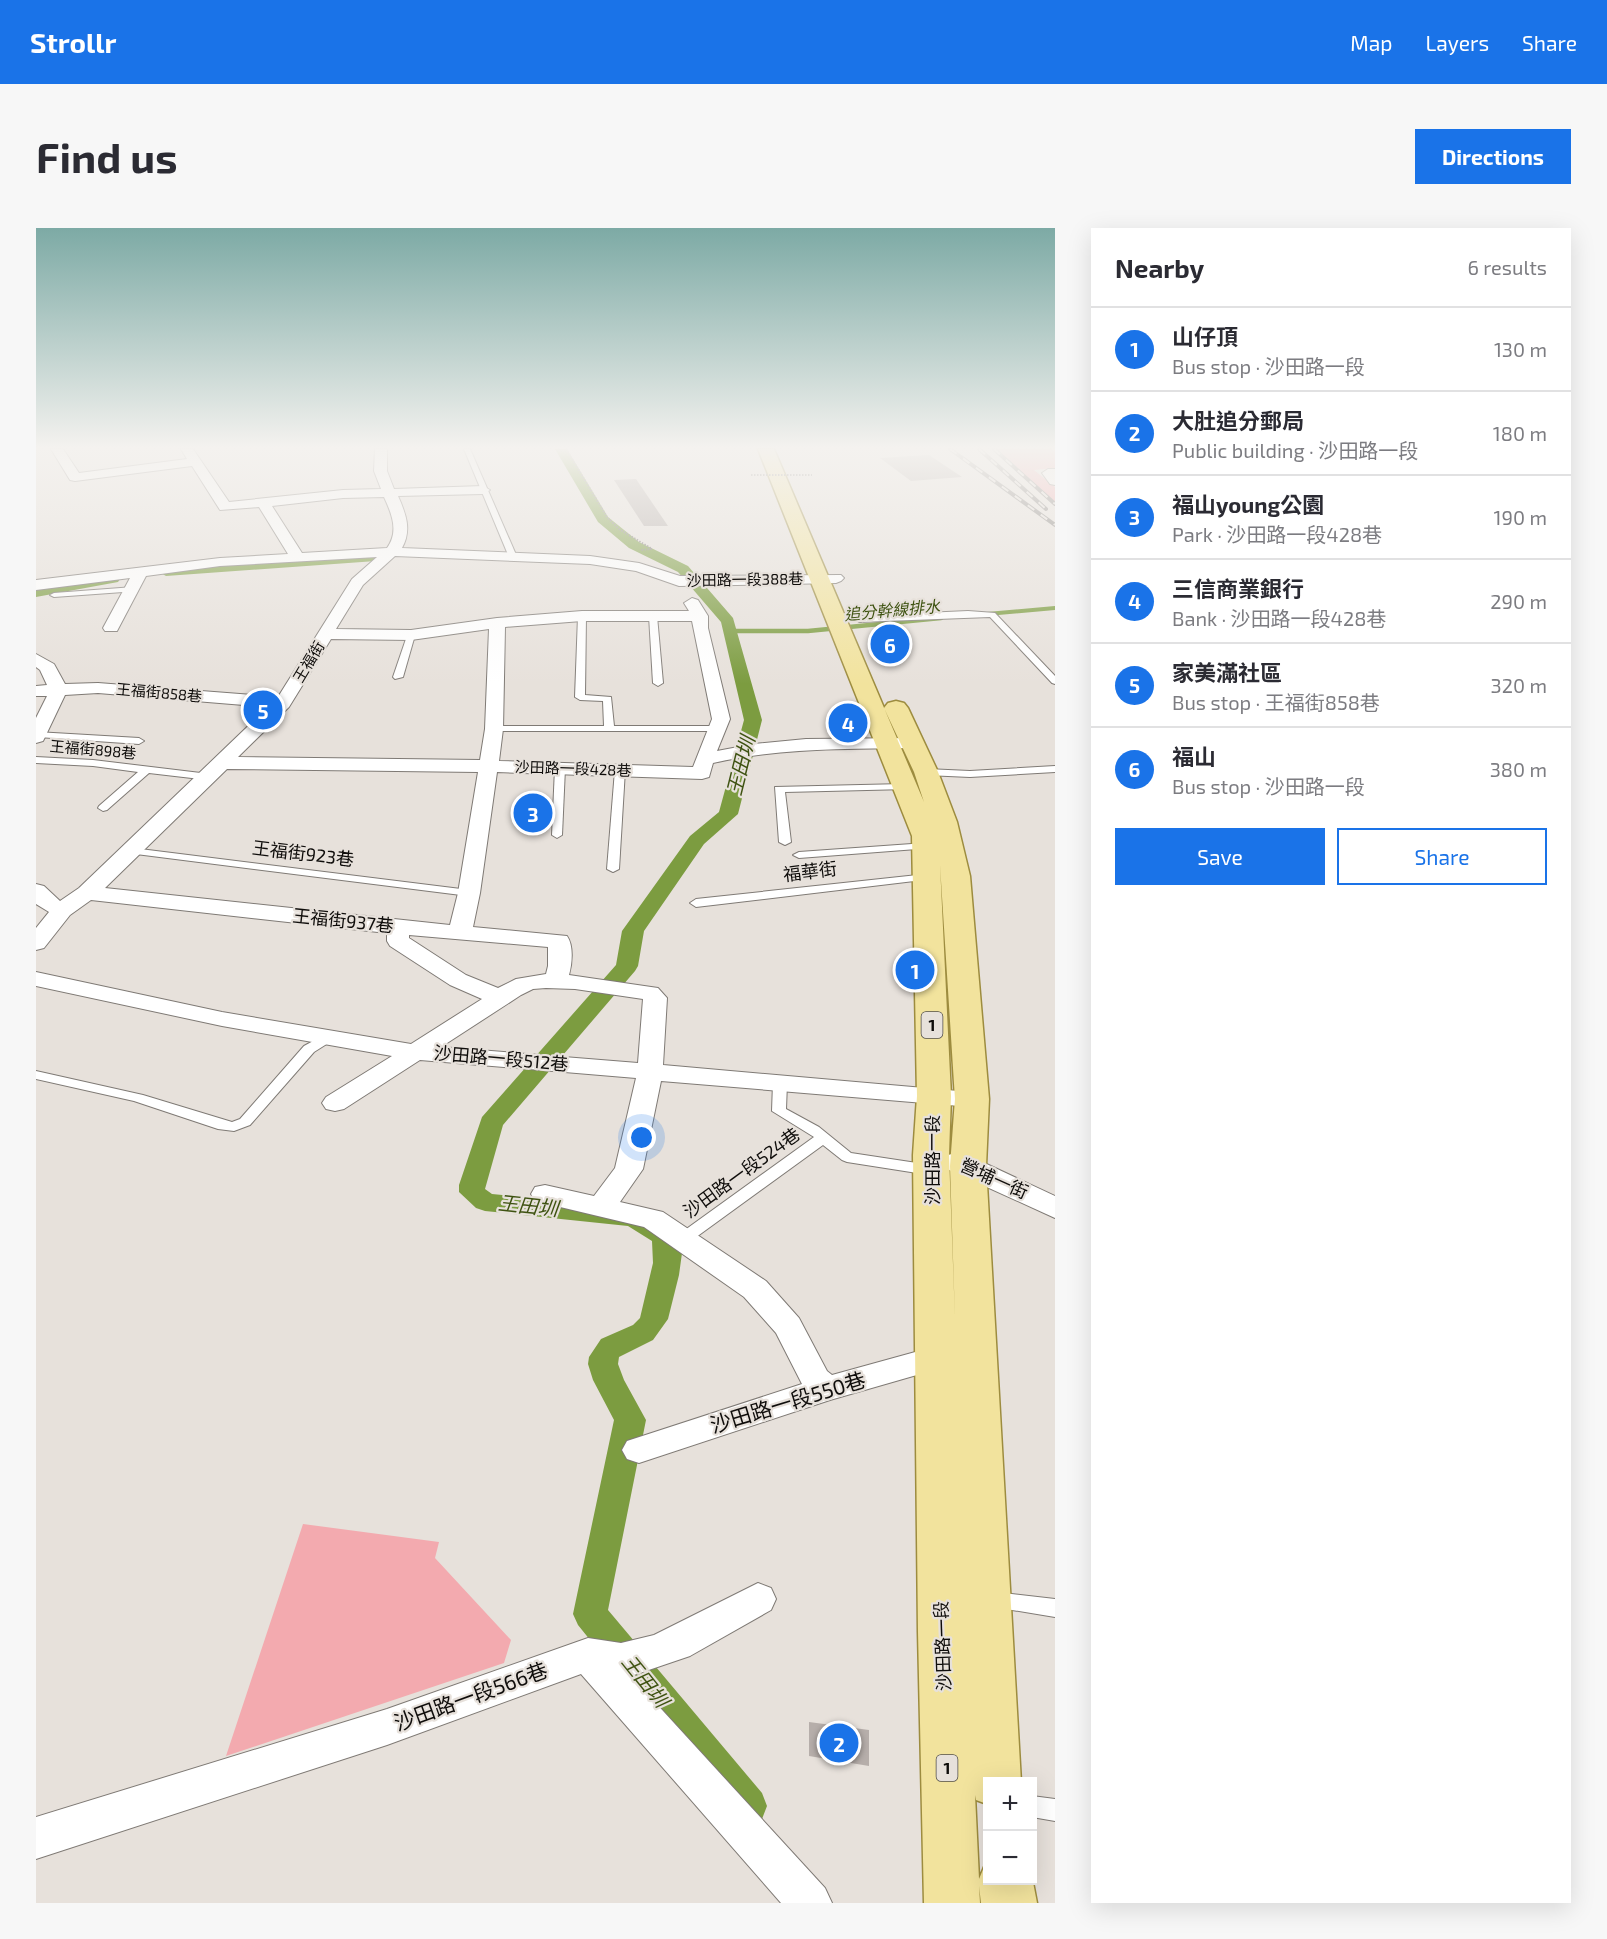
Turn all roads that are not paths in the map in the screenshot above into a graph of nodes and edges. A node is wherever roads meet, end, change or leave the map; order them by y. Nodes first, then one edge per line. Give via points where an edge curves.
1 (278, 527) edge
2 (401, 527) edge
3 (500, 527) edge
4 (811, 527) edge
5 (393, 552) junction
6 (513, 557) junction
7 (298, 558) junction
8 (827, 578) junction
9 (138, 580) junction
10 (679, 581) junction
11 (36, 585) edge
12 (54, 595) dead end
13 (582, 616) junction
14 (653, 616) junction
15 (700, 616) junction
16 (859, 619) junction
17 (497, 623) junction
18 (111, 628) dead end
19 (326, 634) junction
20 (411, 635) junction
21 (36, 659) edge
22 (398, 677) dead end
23 (1055, 681) edge
24 (658, 682) dead end
25 (59, 688) junction
26 (36, 691) edge
27 (283, 703) junction
28 (609, 728) junction
29 (494, 729) junction
30 (717, 729) junction
31 (37, 736) edge
32 (138, 741) dead end
33 (899, 743) junction
34 (704, 759) junction
35 (36, 760) edge
36 (487, 766) junction
37 (561, 768) junction
38 (1055, 769) edge
39 (216, 770) junction
40 (620, 770) junction
41 (146, 771) junction
42 (915, 780) junction
43 (103, 808) dead end
44 (557, 835) dead end
45 (785, 842) dead end
46 (132, 851) junction
47 (799, 855) dead end
48 (926, 861) junction
49 (613, 869) dead end
50 (36, 891) edge
51 (87, 893) junction
52 (469, 893) junction
53 (696, 903) dead end
54 (62, 910) junction
55 (398, 927) junction
56 (460, 932) junction
57 (36, 943) edge
58 (36, 979) edge
59 (555, 981) junction
60 (501, 998) junction
61 (328, 1036) junction
62 (415, 1052) junction
63 (650, 1071) junction
64 (36, 1075) edge
65 (780, 1083) junction
66 (934, 1096) junction
67 (972, 1099) junction
68 (335, 1103) dead end
69 (823, 1138) junction
70 (931, 1163) junction
71 (968, 1166) junction
72 (545, 1194) dead end
73 (601, 1207) junction
74 (1055, 1208) edge
75 (684, 1239) junction
76 (937, 1358) junction
77 (826, 1389) junction
78 (639, 1450) dead end
79 (758, 1599) dead end
80 (986, 1599) junction
81 (1055, 1608) edge
82 (588, 1655) junction
83 (995, 1777) edge
84 (1037, 1807) edge
85 (1055, 1810) edge
86 (36, 1838) edge
87 (1007, 1885) edge
88 (810, 1903) edge
89 (952, 1903) edge
90 (1009, 1903) edge

1 - 7 street
2 - 5 street
3 - 6 lane
4 - 8 main road, 沙田路一段 / 1
5 - 6 street, 沙田路一段388巷
5 - 7 street, 沙田路一段388巷
5 - 19 street, 王福街 via 358,581
6 - 10 street, 沙田路一段388巷 via 590,560 639,567
7 - 9 street, 沙田路一段388巷 via 220,562
8 - 10 street, 沙田路一段388巷
8 - 16 main road, 沙田路一段 / 1
8 - 33 main road, 沙田路一段 / 1
9 - 11 street, 沙田路一段388巷
9 - 12 lane
9 - 18 street
10 - 15 street
13 - 14 street
13 - 17 street
13 - 28 lane via 580,697 608,699
14 - 15 street
14 - 24 lane
15 - 30 street via 721,718
16 - 23 lane via 992,615
16 - 33 main road, 沙田路一段 / 1
17 - 20 street
17 - 29 street
19 - 20 street
19 - 27 street, 王福街
20 - 22 lane
21 - 25 street via 48,668
25 - 26 street, 王福街858巷
25 - 27 street, 王福街858巷
25 - 31 street
27 - 39 street, 王福街
28 - 29 lane
28 - 30 lane
29 - 36 street
30 - 34 street
31 - 32 lane
33 - 34 street, 沙田路一段428巷 via 836,743 732,752
33 - 42 main road, 沙田路一段 / 1
34 - 40 street, 沙田路一段428巷 via 702,773
35 - 41 lane, 王福街898巷 via 93,762
36 - 37 street, 沙田路一段428巷
36 - 39 street, 沙田路一段428巷
36 - 52 street
37 - 40 street, 沙田路一段428巷
37 - 44 lane
38 - 42 lane
39 - 41 lane, 王福街898巷
39 - 46 street, 王福街
40 - 49 lane
41 - 43 lane, 王福街898巷
42 - 45 lane via 779,789
42 - 48 main road, 沙田路一段 / 1
42 - 67 main road, 沙田路一段 / 1 via 944,822 956,876
46 - 51 street, 王福街
46 - 52 lane, 王福街923巷
47 - 48 lane
48 - 53 lane, 福華街
48 - 66 main road, 沙田路一段 / 1
50 - 54 street via 48,904
51 - 54 street
51 - 55 street, 王福街937巷
52 - 56 street
54 - 57 street
55 - 56 street, 王福街937巷
55 - 60 street via 398,941 404,947 458,980
56 - 59 street, 王福街937巷 via 559,941 560,966
58 - 61 street, 沙田路一段512巷 via 222,1019
59 - 60 street via 513,988
59 - 63 street via 650,993 655,998
60 - 62 street
61 - 62 street, 沙田路一段512巷
61 - 64 lane via 309,1049 245,1122 234,1127 127,1095
62 - 63 street, 沙田路一段512巷
62 - 68 street
63 - 65 street, 沙田路一段512巷
63 - 73 street via 629,1168
65 - 66 street, 沙田路一段512巷
65 - 69 lane, 沙田路一段524巷 via 780,1111
66 - 67 street, 沙田路一段512巷
66 - 70 main road, 沙田路一段 / 1
67 - 71 main road, 沙田路一段 / 1
69 - 70 lane, 沙田路一段524巷 via 847,1157
69 - 75 lane, 沙田路一段524巷
70 - 71 street, 營埔一街
70 - 76 main road, 沙田路一段 / 1
71 - 74 street, 營埔一街
71 - 80 main road, 沙田路一段 / 1
72 - 73 street
73 - 75 street via 653,1218
75 - 77 street via 755,1289 788,1326 815,1379
76 - 77 street, 沙田路一段550巷
76 - 89 main road, 沙田路一段 / 1
77 - 78 street, 沙田路一段550巷
79 - 82 street via 723,1621 654,1652 623,1661
80 - 81 lane
80 - 83 main road, 沙田路一段 / 1
82 - 86 street, 沙田路一段566巷 via 387,1727
82 - 88 street
84 - 85 lane
87 - 90 main road

